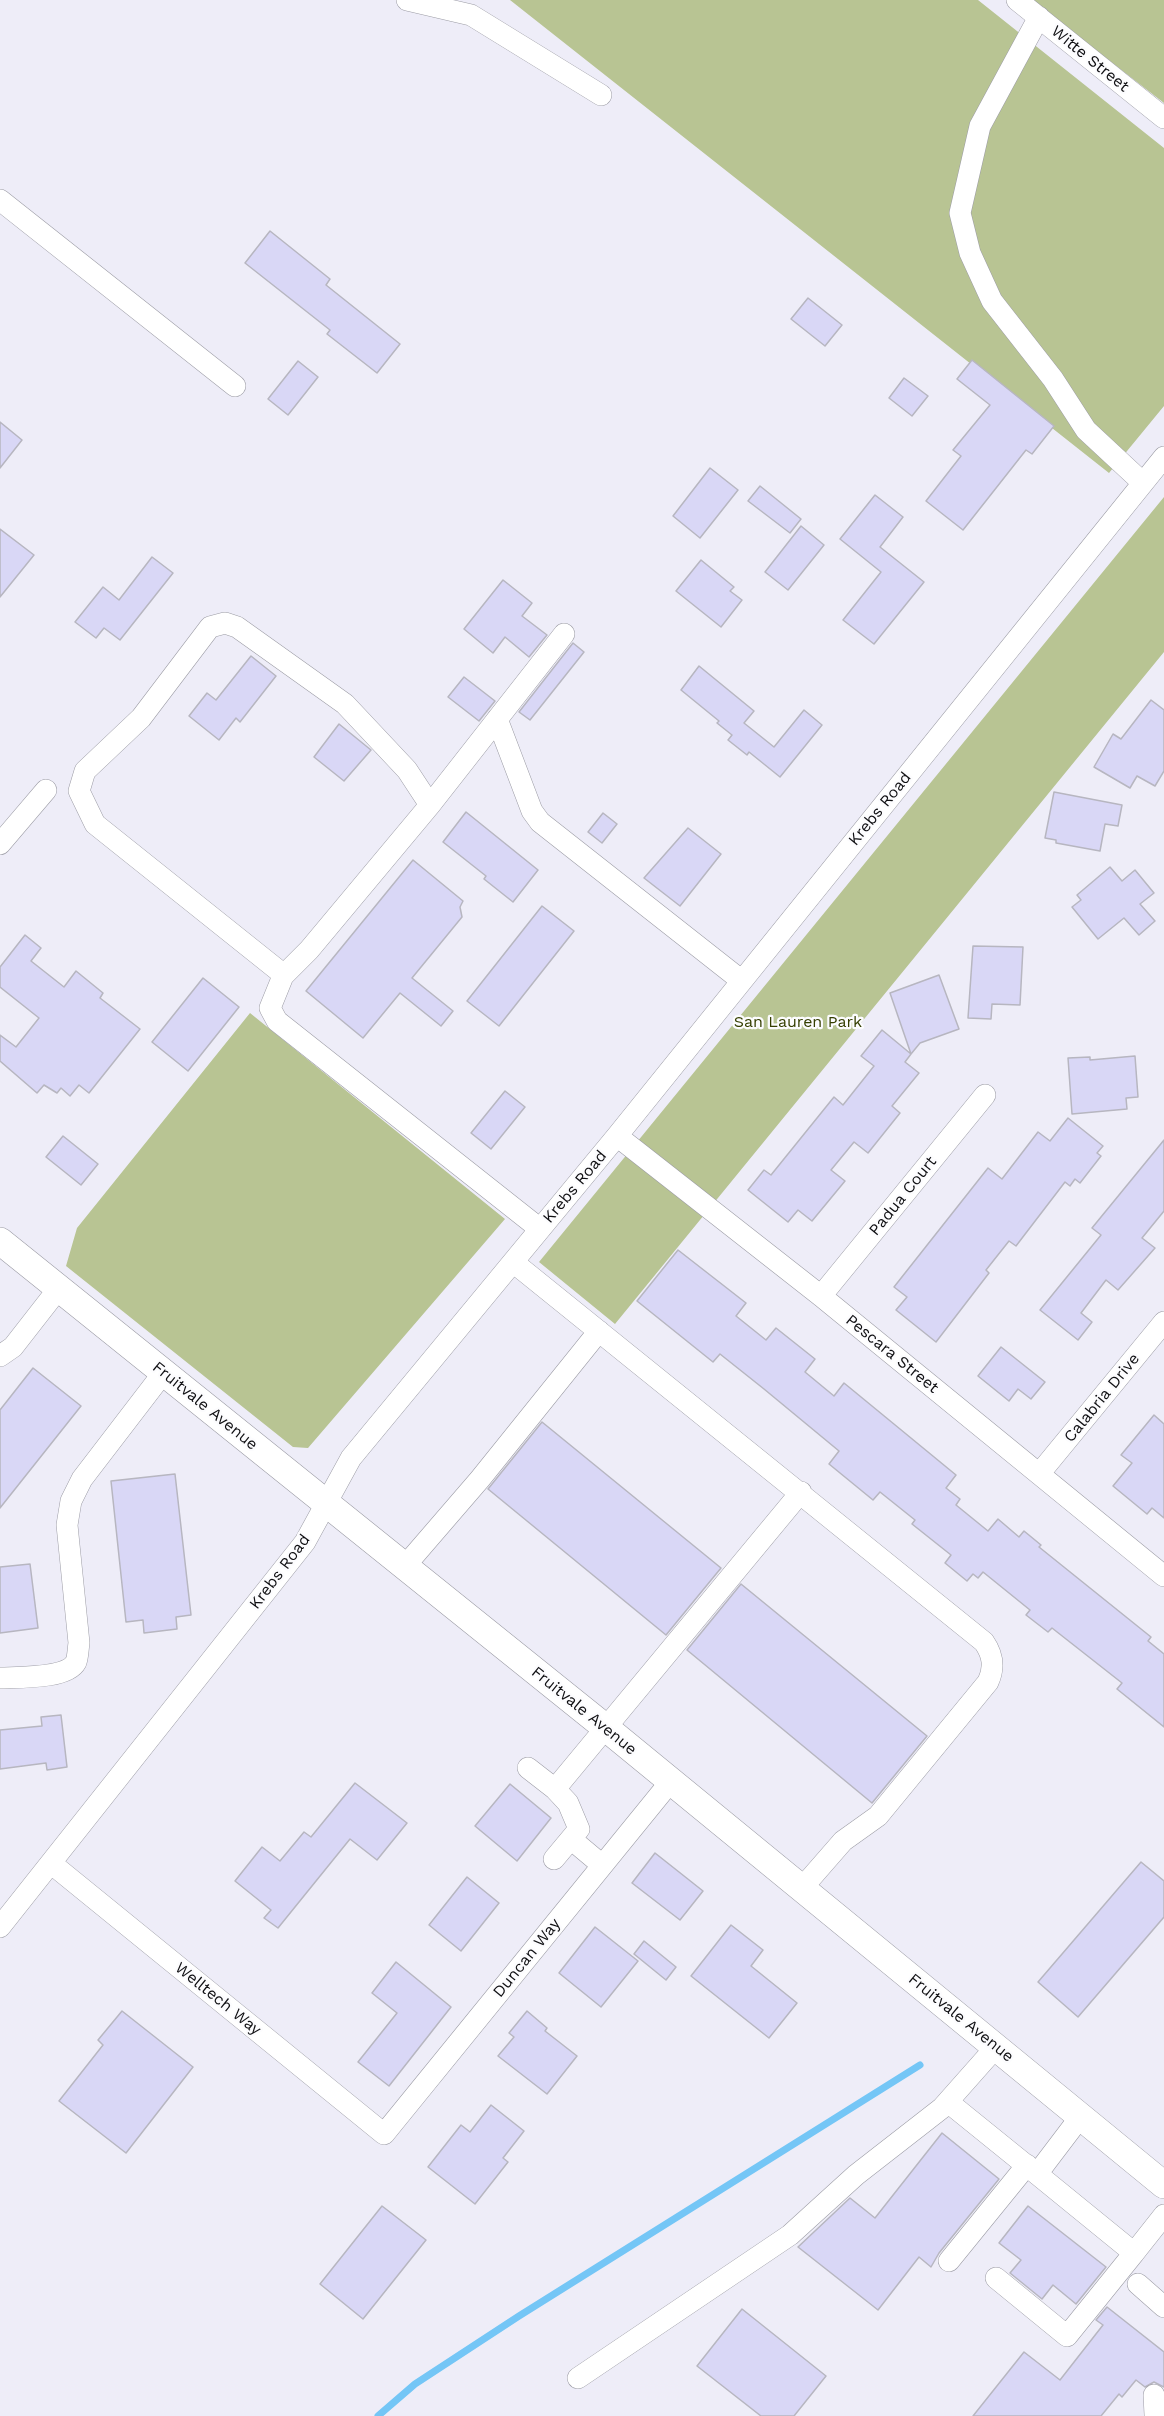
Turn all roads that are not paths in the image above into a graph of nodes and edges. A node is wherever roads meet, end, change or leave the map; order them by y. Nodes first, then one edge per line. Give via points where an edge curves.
1 (407, 0) edge
2 (1017, 0) edge
3 (1039, 17) junction
4 (601, 95) dead end
5 (1164, 118) edge
6 (0, 200) edge
7 (235, 386) dead end
8 (1164, 457) edge
9 (1143, 483) junction
10 (564, 634) dead end
11 (497, 719) junction
12 (46, 790) dead end
13 (430, 806) junction
14 (0, 844) edge
15 (284, 975) junction
16 (742, 981) junction
17 (985, 1095) dead end
18 (617, 1136) junction
19 (540, 1228) junction
20 (0, 1241) edge
21 (513, 1262) junction
22 (59, 1288) junction
23 (821, 1296) junction
24 (1164, 1322) edge
25 (599, 1331) junction
26 (0, 1356) edge
27 (164, 1372) junction
28 (1039, 1474) junction
29 (801, 1492) junction
30 (326, 1503) junction
31 (405, 1566) junction
32 (1164, 1576) edge
33 (0, 1678) edge
34 (606, 1728) junction
35 (528, 1768) dead end
36 (671, 1781) junction
37 (555, 1789) junction
38 (571, 1839) junction
39 (554, 1859) dead end
40 (52, 1864) junction
41 (602, 1865) junction
42 (802, 1888) junction
43 (0, 1927) edge
44 (996, 2047) junction
45 (948, 2102) junction
46 (1081, 2116) junction
47 (384, 2134) joint
48 (1032, 2170) junction
49 (1164, 2185) edge
50 (1164, 2215) edge
51 (1134, 2253) junction
52 (949, 2261) dead end
53 (996, 2278) dead end
54 (1138, 2284) dead end
55 (1164, 2307) edge
56 (578, 2378) dead end

1 - 4 street via 471,15
2 - 3 street, Witte Street
3 - 5 street, Witte Street
3 - 9 street via 980,126 960,213 970,253 992,301 1053,379 1086,430
6 - 7 street
8 - 9 street, Krebs Road
9 - 16 street, Krebs Road
10 - 11 street
11 - 13 street
11 - 16 street via 532,811 540,822
12 - 14 street
13 - 15 street
13 - 15 street via 406,770 345,704 237,627 225,623 210,627 141,718 90,764 79,791 95,824
15 - 19 street via 270,1008 277,1021
16 - 18 street, Krebs Road
17 - 23 street, Padua Court
18 - 19 street, Krebs Road
18 - 23 street, Pescara Street
19 - 21 street, Krebs Road
20 - 22 main road, Fruitvale Avenue
21 - 25 street
21 - 30 street, Krebs Road via 351,1458
22 - 26 street via 13,1347
22 - 27 main road, Fruitvale Avenue
23 - 28 street, Pescara Street
24 - 28 street, Calabria Drive
25 - 29 street
25 - 31 street
27 - 30 main road, Fruitvale Avenue
27 - 33 street via 82,1479 71,1501 67,1525 79,1643 76,1661 68,1671 51,1675
28 - 32 street, Pescara Street
29 - 34 street
29 - 42 street via 984,1642 990,1651 993,1671 878,1816 838,1846
30 - 31 main road, Fruitvale Avenue
30 - 40 street, Krebs Road via 305,1542
31 - 34 main road, Fruitvale Avenue
34 - 36 main road, Fruitvale Avenue
34 - 37 street
35 - 37 street
36 - 41 street, Duncan Way
36 - 42 main road, Fruitvale Avenue
37 - 38 street via 568,1803 579,1829
38 - 39 street
38 - 41 street
40 - 43 street, Krebs Road
40 - 47 street, Welltech Way
41 - 47 street, Duncan Way
42 - 44 main road, Fruitvale Avenue
44 - 45 street
44 - 46 main road, Fruitvale Avenue
45 - 48 street
45 - 56 street via 856,2175 790,2235
46 - 48 street
46 - 49 main road, Fruitvale Avenue
48 - 51 street
48 - 52 street
50 - 51 street
51 - 53 street via 1067,2336
54 - 55 street

